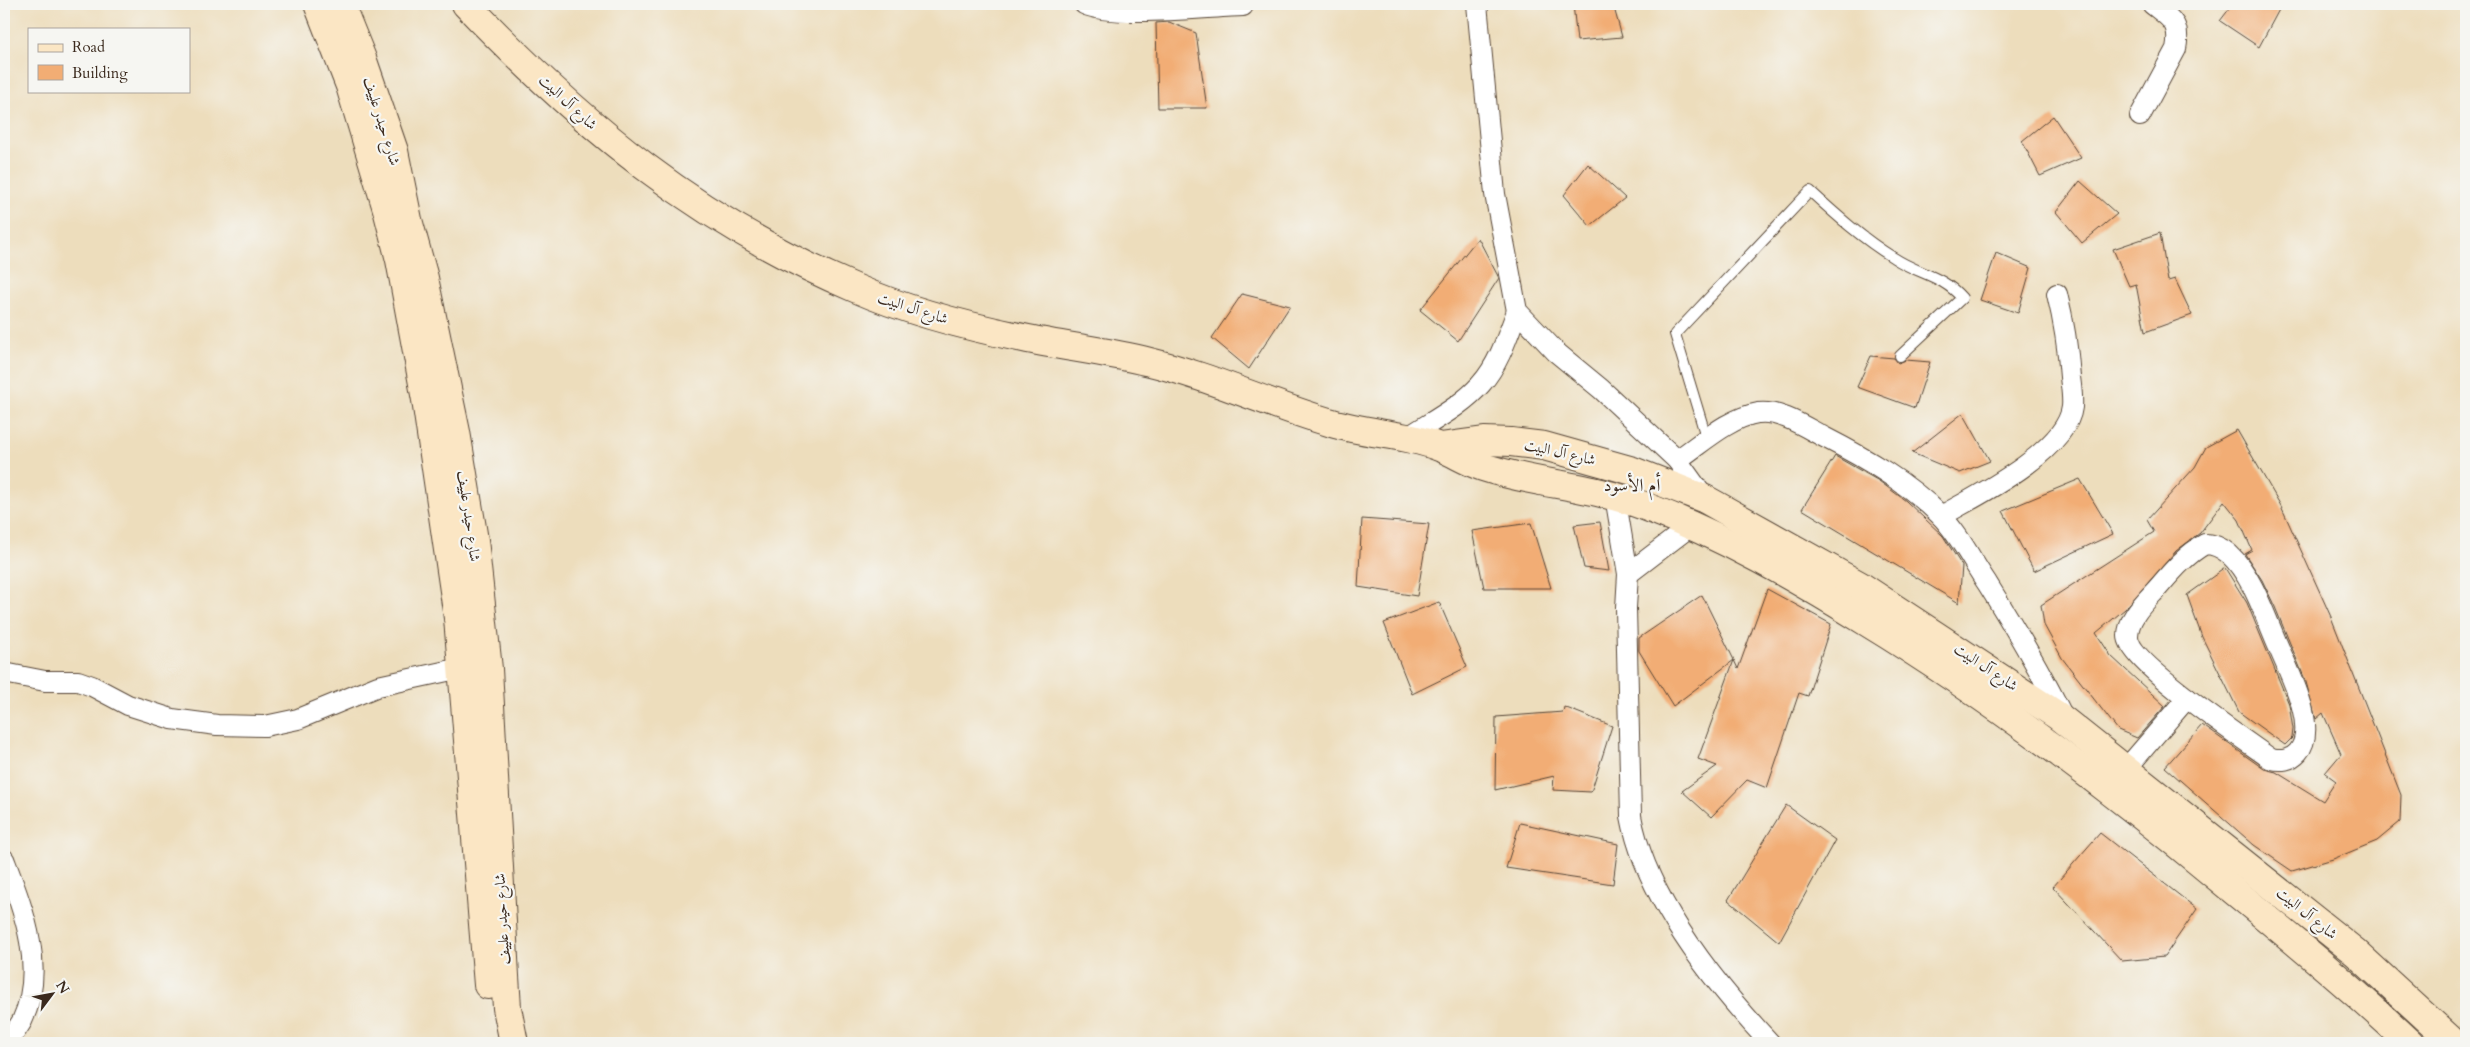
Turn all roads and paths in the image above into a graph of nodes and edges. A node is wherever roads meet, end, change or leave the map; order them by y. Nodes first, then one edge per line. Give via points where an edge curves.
1 (318, 4) edge
2 (340, 4) edge
3 (466, 4) edge
4 (1084, 4) edge
5 (1477, 4) edge
6 (2152, 4) edge
7 (1243, 6) dead end
8 (2140, 116) dead end
9 (2057, 294) dead end
10 (1517, 310) junction
11 (1900, 356) dead end
12 (1405, 439) junction
13 (1707, 440) junction
14 (1440, 447) junction
15 (1677, 460) junction
16 (1615, 496) junction
17 (1705, 499) junction
18 (1942, 516) junction
19 (1692, 525) junction
20 (1761, 544) junction
21 (1628, 574) junction
22 (461, 668) junction
23 (4, 673) edge
24 (2187, 698) junction
25 (2066, 722) junction
26 (2126, 769) junction
27 (4, 859) edge
28 (7, 1043) edge
29 (495, 1043) edge
30 (514, 1043) edge
31 (1770, 1043) edge
32 (2410, 1043) edge
33 (2454, 1043) edge

1 - 22 street, شارع حيدر علييف via 350,86 400,260 426,400 458,618
2 - 30 street, شارع حيدر علييف via 394,151 456,432 474,540 488,669 505,976
3 - 12 street, شارع آل البيت via 574,110 631,158 708,213 790,258 859,290 960,323 1172,368 1333,424
4 - 7 street via 1099,9 1145,10
5 - 10 street via 1495,194
6 - 8 street via 2174,22 2178,36 2176,49
9 - 18 street via 2066,332 2072,396 2072,408 2065,424 2041,454
10 - 12 street via 1500,353 1481,384 1460,403
10 - 15 street via 1556,352
11 - 13 lane via 1962,298 1951,285 1894,259 1847,225 1810,191 1675,334
12 - 14 street, شارع آل البيت
13 - 15 street
13 - 18 street via 1744,416 1776,414 1869,460
14 - 16 street, شارع آل البيت via 1486,468
14 - 17 street, شارع آل البيت via 1484,441 1544,446 1633,471
15 - 17 street
16 - 19 street, شارع آل البيت
16 - 21 street
17 - 20 street, شارع آل البيت
18 - 25 street via 2042,673
19 - 20 street, شارع آل البيت
19 - 21 street
20 - 25 street, شارع آل البيت via 1859,585
20 - 32 street, شارع آل البيت via 2026,726 2164,832 2358,993
21 - 31 street via 1631,816 1635,840 1656,888 1694,950 1716,982
22 - 23 street via 378,686 298,719 265,726 217,725 172,719 128,705 78,681 30,679
22 - 29 street, شارع حيدر علييف via 480,906
24 - 24 street via 2270,759 2292,758 2305,740 2299,696 2255,593 2237,563 2212,544 2205,544 2192,552 2164,580 2139,609 2128,637 2131,647 2142,660
24 - 26 street
25 - 26 street, شارع آل البيت
26 - 33 street, شارع آل البيت via 2355,952
27 - 28 street via 28,930 33,969 31,997 22,1021

